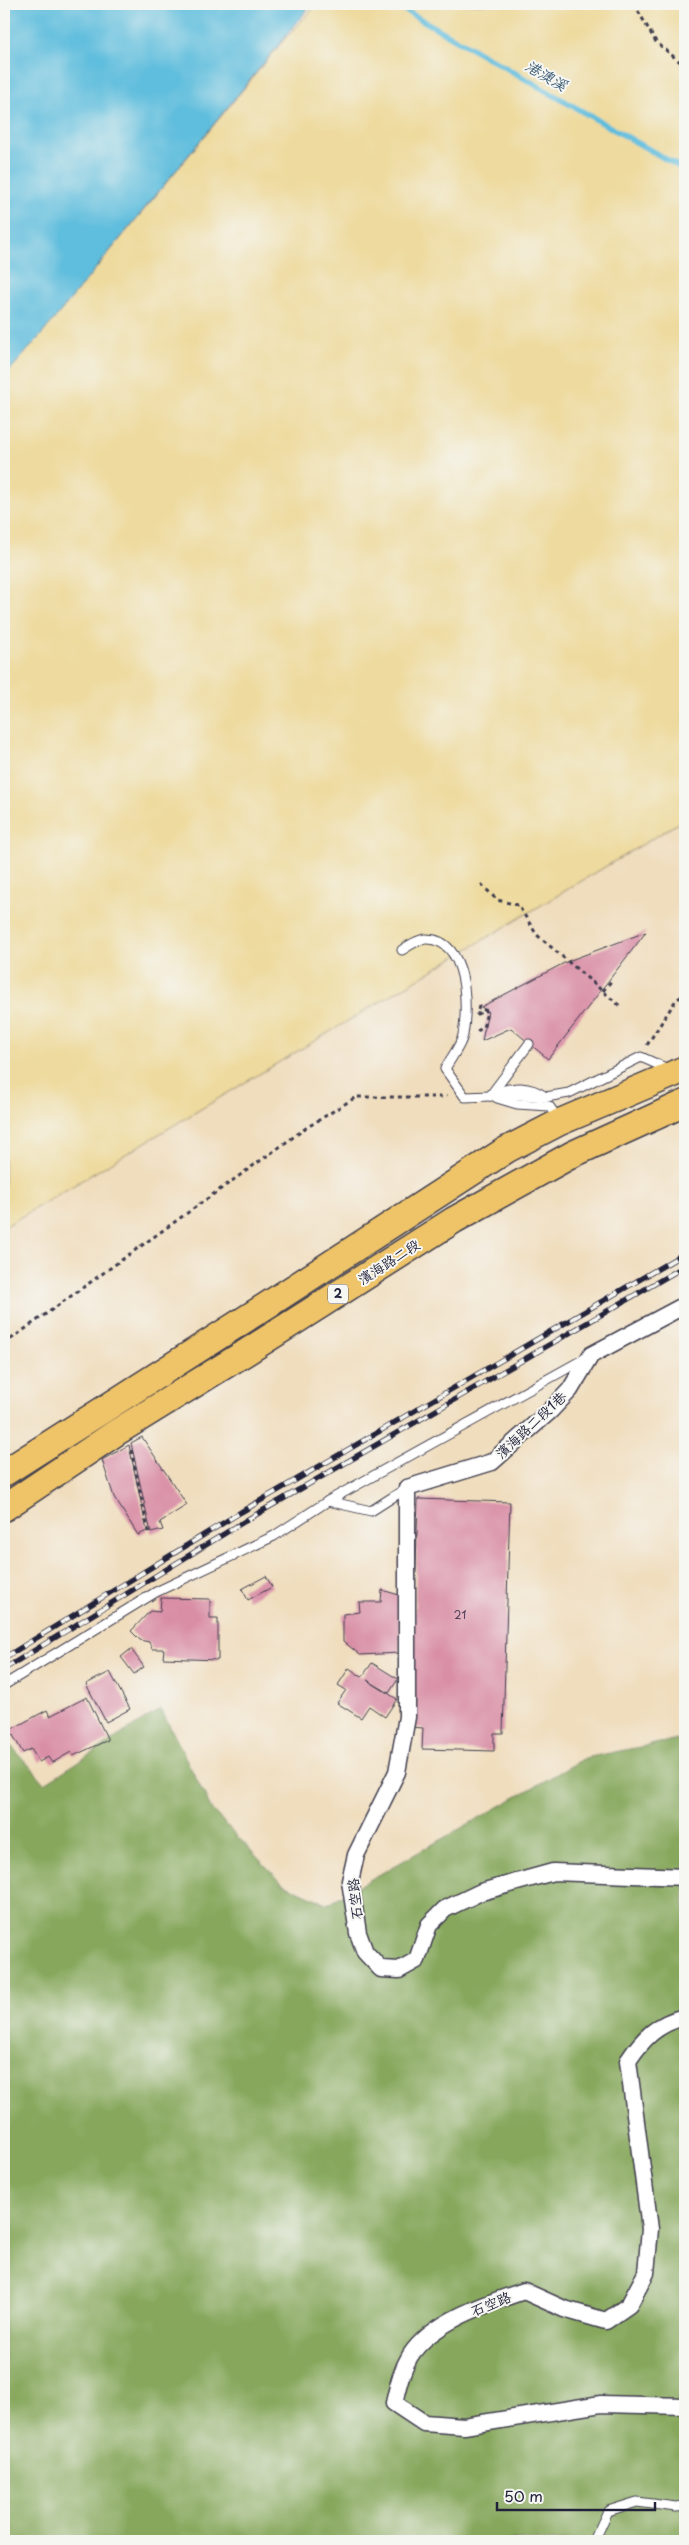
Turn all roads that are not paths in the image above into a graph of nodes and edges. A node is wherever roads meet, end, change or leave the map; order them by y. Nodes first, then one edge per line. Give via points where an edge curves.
1 (402, 950) dead end
2 (529, 1044) dead end
3 (681, 1071) edge
4 (490, 1096) junction
5 (685, 1103) edge
6 (560, 1122) junction
7 (438, 1195) junction
8 (454, 1220) junction
9 (685, 1305) edge
10 (225, 1332) junction
11 (245, 1354) junction
12 (591, 1355) junction
13 (104, 1408) junction
14 (123, 1437) junction
15 (4, 1473) edge
16 (407, 1488) junction
17 (328, 1500) junction
18 (4, 1508) edge
19 (4, 1685) edge
20 (685, 1877) edge
21 (685, 2017) edge
22 (685, 2406) edge
23 (685, 2506) edge
24 (594, 2541) edge

1 - 4 lane via 424,938 439,941 456,958 466,991 462,1037 445,1069 465,1097
2 - 4 lane
3 - 4 lane via 641,1057 569,1093 546,1097
3 - 6 main road, 2
4 - 6 lane via 517,1104 549,1106
5 - 8 main road, 濱海路二段 / 2 via 574,1154
6 - 7 main road, 2 via 506,1150
7 - 8 main road
7 - 10 main road, 2
8 - 11 main road, 濱海路二段 / 2
9 - 12 street
10 - 11 main road
10 - 13 main road, 2
11 - 14 main road, 濱海路二段 / 2
12 - 16 street, 濱海路二段1巷 via 570,1390 492,1462
12 - 17 lane
13 - 14 main road
13 - 15 main road, 2
14 - 18 main road, 濱海路二段 / 2
16 - 17 lane, 濱海路二段1巷 via 371,1511
16 - 20 street, 石空路 via 407,1717 396,1772 356,1855 350,1881 358,1933 366,1952 381,1968 399,1970 417,1960 429,1925 445,1909 481,1892 553,1872
17 - 19 lane via 274,1536 156,1592
21 - 22 street, 石空路 via 668,2021 642,2039 628,2061 650,2229 646,2273 629,2305 606,2322 564,2309 524,2291 486,2303 434,2331 410,2354 400,2376 394,2403 424,2423 464,2426 601,2404
23 - 24 lane via 676,2508 637,2502 608,2510

